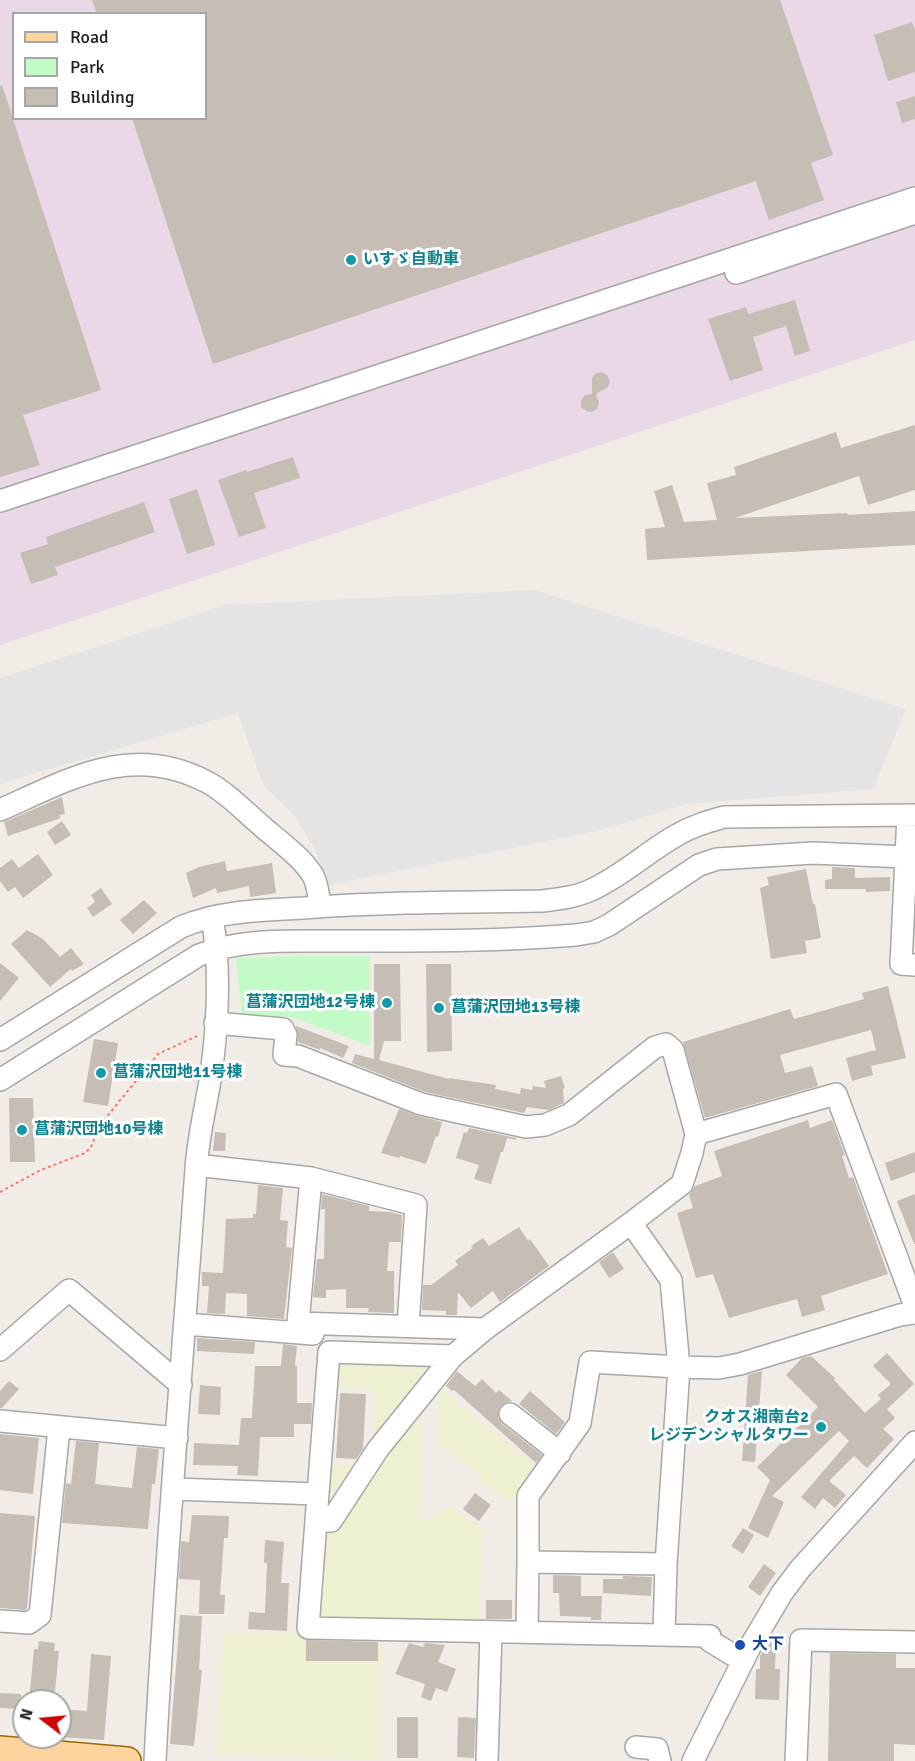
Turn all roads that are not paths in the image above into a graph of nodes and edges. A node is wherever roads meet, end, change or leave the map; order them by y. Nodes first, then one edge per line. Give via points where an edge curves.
1 (915, 198) edge
2 (915, 213) edge
3 (0, 501) edge
4 (0, 515) edge
5 (0, 810) edge
6 (912, 815) edge
7 (906, 857) junction
8 (320, 907) junction
9 (212, 917) junction
10 (218, 948) junction
11 (915, 965) edge
12 (207, 1030) junction
13 (0, 1040) edge
14 (0, 1080) edge
15 (696, 1134) junction
16 (196, 1165) junction
17 (311, 1178) junction
18 (631, 1223) junction
19 (915, 1306) edge
20 (915, 1313) edge
21 (185, 1324) junction
22 (408, 1326) junction
23 (484, 1329) junction
24 (0, 1350) edge
25 (459, 1351) junction
26 (679, 1367) junction
27 (181, 1385) junction
28 (510, 1414) dead end
29 (0, 1421) edge
30 (59, 1428) junction
31 (177, 1438) junction
32 (915, 1442) edge
33 (560, 1453) junction
34 (173, 1489) junction
35 (318, 1494) junction
36 (315, 1521) junction
37 (528, 1562) junction
38 (666, 1564) junction
39 (0, 1621) edge
40 (492, 1632) junction
41 (527, 1632) junction
42 (664, 1635) junction
43 (915, 1642) edge
44 (743, 1661) junction
45 (636, 1747) dead end
46 (0, 1750) edge
47 (127, 1761) edge
48 (155, 1761) edge
49 (488, 1761) edge
50 (660, 1761) edge
51 (693, 1761) edge
52 (796, 1761) edge

1 - 3 street
2 - 4 street
5 - 8 street via 85,772 143,764 183,772 209,783 228,797 299,860 315,879
6 - 7 street
6 - 8 street via 724,817 676,836 614,878 567,898
7 - 10 street via 813,853 717,859 699,865 609,925 576,935 293,942
7 - 11 street via 901,964
8 - 9 street
9 - 10 street
9 - 13 street via 181,927
10 - 12 street
10 - 14 street via 199,955
12 - 15 street via 283,1029 284,1055 298,1056 421,1104 526,1127 545,1125 569,1115 655,1047 666,1044 673,1050
12 - 16 street via 211,1074
15 - 18 street via 682,1184
15 - 19 street via 836,1095
16 - 17 street
16 - 21 street
17 - 22 street via 416,1205
17 - 22 street via 298,1323
18 - 23 street
18 - 26 street via 671,1280
20 - 26 street via 740,1364
21 - 25 street
21 - 27 street
22 - 23 street
23 - 25 street
24 - 27 street via 69,1290
25 - 35 street via 329,1352
25 - 36 street via 378,1449 332,1521
26 - 33 street via 590,1362 580,1423
26 - 38 street
27 - 31 street
28 - 33 street
29 - 30 street
30 - 31 street
30 - 39 street via 40,1615 29,1623
31 - 34 street
32 - 44 street via 782,1593
33 - 37 street via 528,1496
34 - 35 street
34 - 48 street
35 - 36 street
36 - 40 street via 308,1628
37 - 38 street
37 - 41 street
38 - 42 street
40 - 41 street
40 - 49 street
41 - 42 street
42 - 44 street via 710,1636 710,1641
43 - 52 street via 801,1640
44 - 51 street
45 - 50 street via 657,1749
46 - 47 main road

